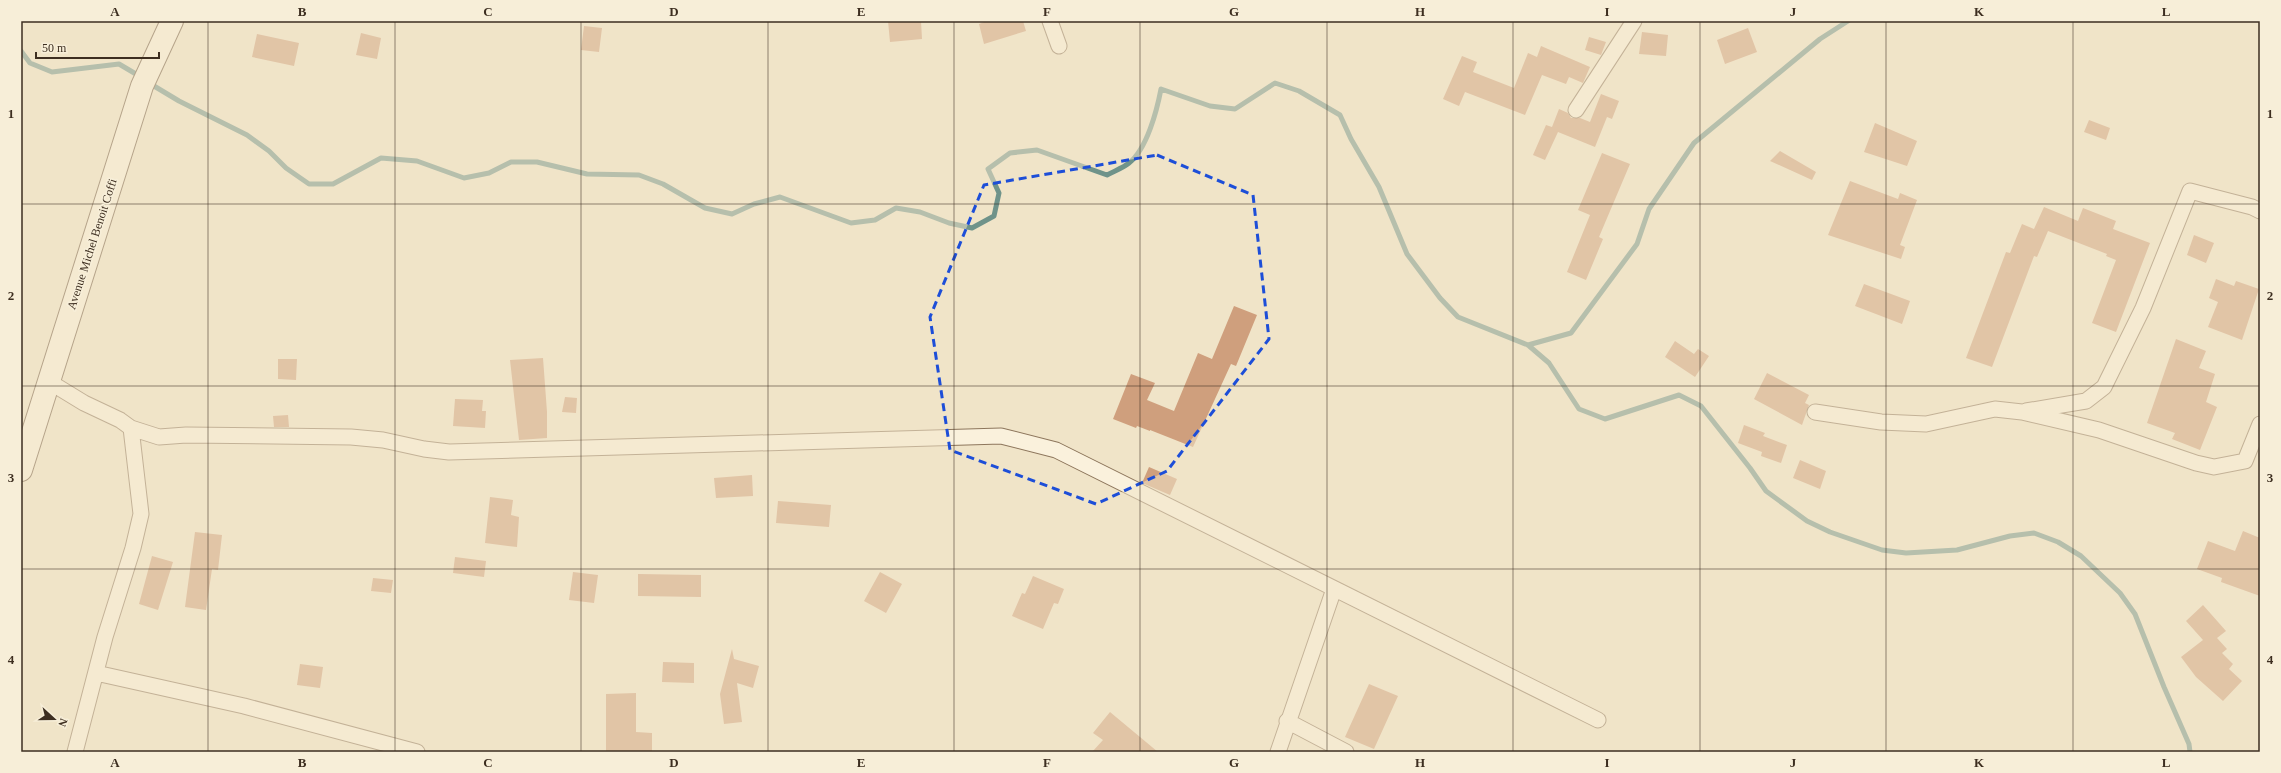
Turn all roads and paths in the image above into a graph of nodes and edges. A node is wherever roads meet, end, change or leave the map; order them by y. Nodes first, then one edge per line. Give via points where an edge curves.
1 (172, 21) edge
2 (1050, 21) edge
3 (1634, 21) edge
4 (1059, 46) dead end
5 (1576, 110) dead end
6 (2260, 211) edge
7 (48, 381) junction
8 (1815, 412) dead end
9 (2022, 412) junction
10 (2260, 424) edge
11 (131, 428) junction
12 (21, 470) edge
13 (1334, 589) junction
14 (96, 673) junction
15 (1598, 720) dead end
16 (1287, 721) junction
17 (75, 752) edge
18 (417, 752) edge
19 (1278, 752) edge
20 (1346, 752) edge

1 - 7 street, Avenue Michel Benoit Coffi via 142,86
2 - 4 street
3 - 5 street
6 - 9 street via 2190,191 2143,308 2104,387 2086,401
7 - 11 street via 84,404 120,420
7 - 12 street, Avenue Michel Benoit Coffi
8 - 9 street via 1880,422 1926,424 1995,409
9 - 10 street via 2099,430 2196,464 2214,467 2245,461
11 - 13 street via 159,437 351,437 449,452 1001,436 1056,450
11 - 14 street via 141,514
13 - 15 street
13 - 16 street
14 - 17 street
14 - 18 street via 244,706
16 - 19 street
16 - 20 street

